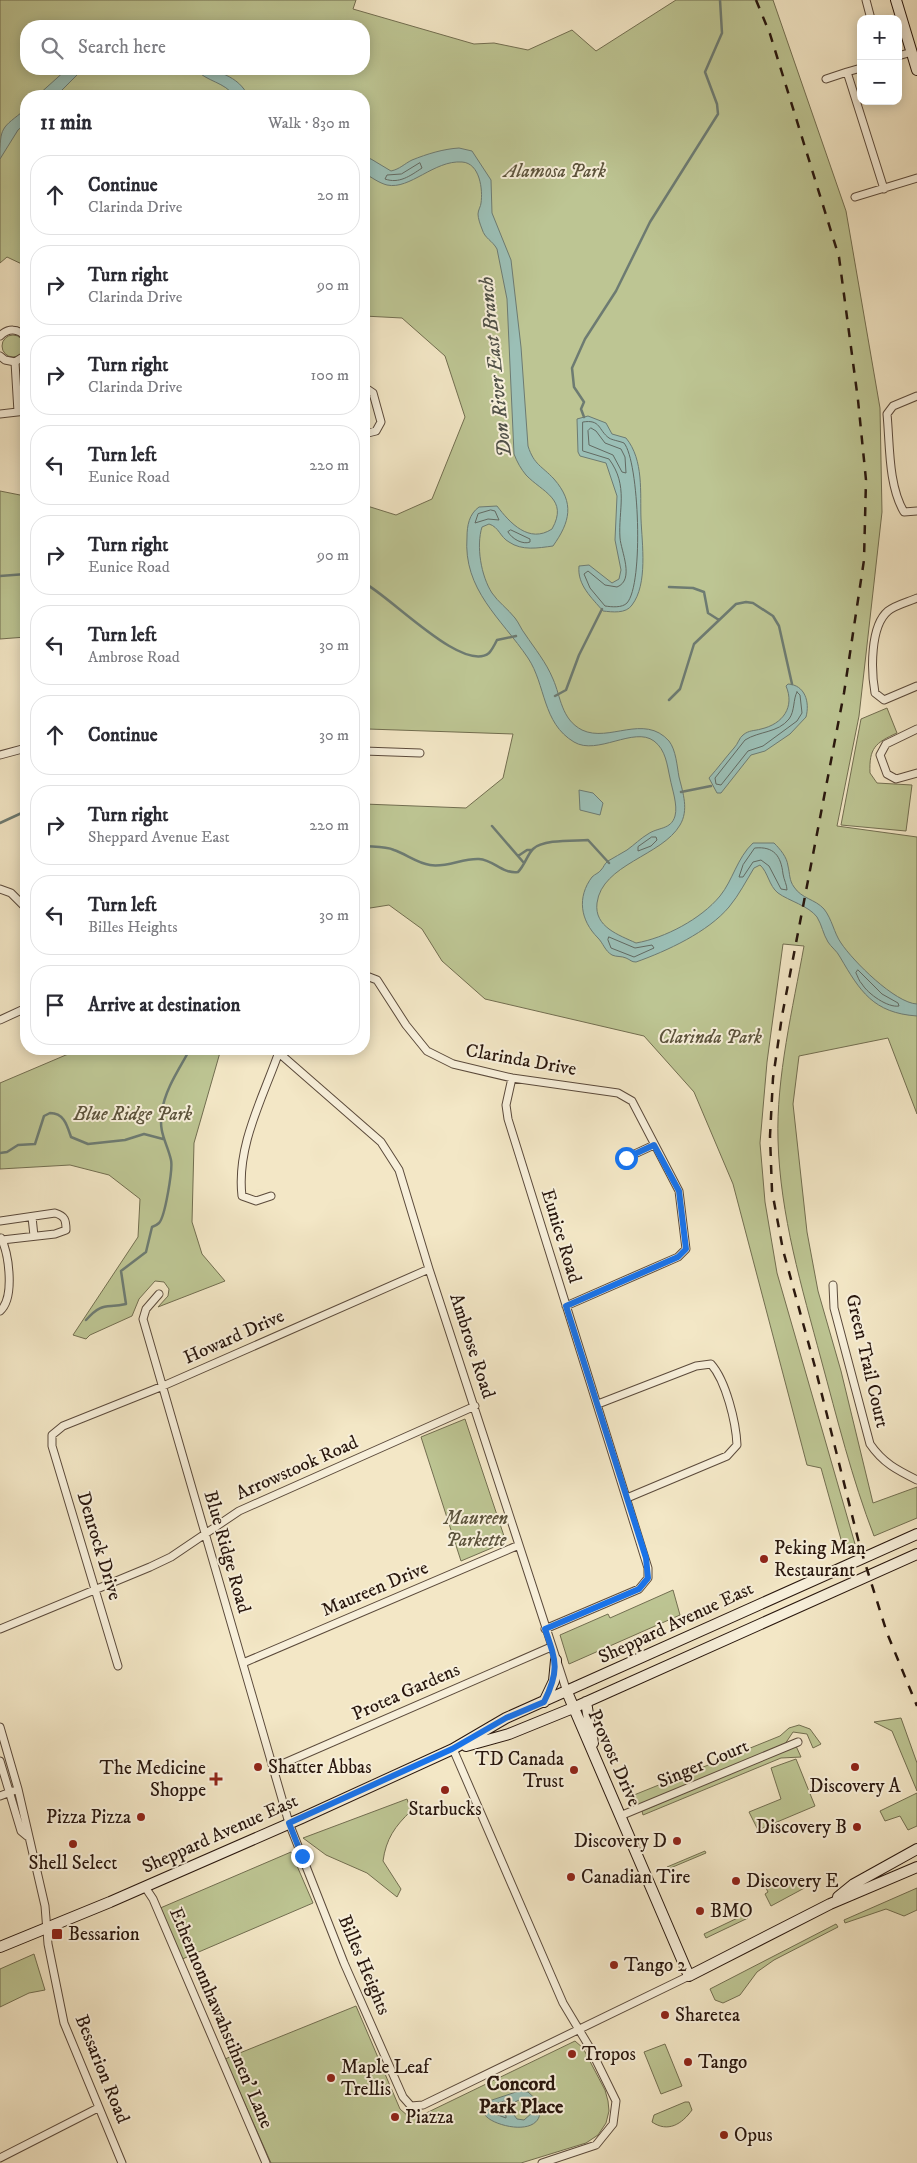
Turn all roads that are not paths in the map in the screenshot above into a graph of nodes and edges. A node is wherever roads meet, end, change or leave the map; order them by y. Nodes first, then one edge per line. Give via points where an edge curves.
1 (866, 0) edge
2 (897, 0) edge
3 (870, 15) edge
4 (912, 52) junction
5 (902, 55) edge
6 (857, 69) edge
7 (917, 70) edge
8 (847, 72) junction
9 (826, 79) dead end
10 (917, 178) edge
11 (884, 189) junction
12 (855, 197) dead end
13 (20, 332) edge
14 (0, 336) edge
15 (0, 356) edge
16 (20, 359) edge
17 (15, 362) junction
18 (370, 391) edge
19 (917, 396) edge
20 (18, 412) joint
21 (0, 414) edge
22 (370, 432) edge
23 (917, 511) edge
24 (917, 598) edge
25 (917, 686) edge
26 (917, 729) edge
27 (0, 745) edge
28 (20, 750) edge
29 (370, 751) edge
30 (420, 753) dead end
31 (1, 755) edge
32 (917, 773) edge
33 (0, 890) edge
34 (20, 902) edge
35 (370, 977) edge
36 (20, 1011) edge
37 (0, 1020) edge
38 (278, 1055) edge
39 (284, 1055) edge
40 (512, 1078) junction
41 (654, 1145) junction
42 (626, 1158) dead end
43 (271, 1196) dead end
44 (32, 1217) junction
45 (0, 1221) edge
46 (34, 1236) junction
47 (1, 1238) edge
48 (429, 1269) junction
49 (834, 1284) dead end
50 (159, 1294) dead end
51 (566, 1306) junction
52 (0, 1311) edge
53 (162, 1386) junction
54 (598, 1404) junction
55 (475, 1406) junction
56 (52, 1435) joint
57 (917, 1480) edge
58 (627, 1498) junction
59 (206, 1534) junction
60 (917, 1534) edge
61 (519, 1545) junction
62 (917, 1554) edge
63 (94, 1590) junction
64 (0, 1629) edge
65 (545, 1629) junction
66 (551, 1647) junction
67 (556, 1660) junction
68 (243, 1664) junction
69 (118, 1666) dead end
70 (567, 1692) junction
71 (544, 1702) junction
72 (586, 1702) junction
73 (573, 1708) junction
74 (0, 1726) edge
75 (798, 1742) dead end
76 (452, 1749) junction
77 (594, 1754) junction
78 (0, 1761) edge
79 (273, 1768) junction
80 (18, 1789) junction
81 (9, 1792) junction
82 (0, 1796) edge
83 (620, 1816) junction
84 (289, 1823) junction
85 (27, 1836) junction
86 (917, 1849) edge
87 (917, 1867) edge
88 (145, 1887) junction
89 (830, 1904) junction
90 (47, 1926) junction
91 (0, 1947) edge
92 (689, 1976) junction
93 (578, 2028) junction
94 (98, 2108) junction
95 (2, 2159) edge
96 (122, 2163) edge
97 (266, 2163) edge
98 (542, 2163) edge

1 - 3 street
2 - 4 main road
4 - 5 street
4 - 7 main road
6 - 8 street
8 - 9 street
8 - 11 street
10 - 11 street
11 - 12 street
13 - 14 street via 12,330
15 - 17 street
16 - 17 street
17 - 20 street
18 - 22 street via 381,422 376,431
19 - 23 street via 893,406 887,414 898,502 904,512
20 - 21 street
24 - 25 street via 890,609 879,620 871,669 875,693 884,700
26 - 32 street via 886,744 880,755 886,774 896,779
27 - 31 street
28 - 31 street
29 - 30 street
33 - 34 street via 11,893
35 - 40 street, Clarinda Drive via 377,980 406,1025 428,1051 453,1064
36 - 37 street
38 - 43 street via 250,1129 240,1178 242,1196 256,1202
39 - 48 street, Ambrose Road via 381,1142 399,1170
40 - 41 street, Clarinda Drive via 618,1093 632,1101
40 - 51 street, Eunice Road via 506,1105 508,1119
41 - 42 street
41 - 51 street, Clarinda Drive via 679,1191 686,1249 678,1257
44 - 45 street
44 - 46 street
44 - 46 street via 54,1213 62,1215 66,1221 66,1230
46 - 47 street
47 - 52 street via 10,1287 6,1306
48 - 53 street, Howard Drive
48 - 55 street, Ambrose Road
49 - 57 street, Green Trail Court via 834,1308 870,1444 880,1459 893,1469
50 - 53 street, Blue Ridge Road via 146,1309 143,1319
51 - 54 street, Eunice Road
53 - 56 street, Howard Drive via 63,1426
53 - 59 street, Blue Ridge Road
54 - 58 street, Eunice Road
54 - 58 street via 696,1366 711,1364 718,1372 736,1428 737,1445 727,1456
55 - 59 street, Arrowstook Road via 239,1511
55 - 61 street, Ambrose Road
56 - 63 street, Denrock Drive via 52,1446
58 - 65 street, Eunice Road via 646,1558 648,1578 639,1589
59 - 63 street, Arrowstook Road via 171,1557
59 - 68 street, Blue Ridge Road
60 - 70 main road, Sheppard Avenue East
61 - 65 street, Ambrose Road
61 - 68 street, Maureen Drive
62 - 72 main road, Sheppard Avenue East
63 - 64 street, Arrowstook Road
63 - 69 street, Denrock Drive
65 - 66 street, Ambrose Road
66 - 67 street, Ambrose Road
66 - 79 street, Protea Gardens
67 - 70 street, Ambrose Road
67 - 71 main road via 554,1682
68 - 79 street, Blue Ridge Road
70 - 71 main road, Sheppard Avenue East
70 - 73 main road, Provost Drive
71 - 76 main road, Sheppard Avenue East via 506,1718
72 - 73 main road, Sheppard Avenue East
72 - 77 main road
73 - 76 main road, Sheppard Avenue East via 509,1734
73 - 77 main road, Provost Drive
74 - 80 street
75 - 83 street, Singer Court
76 - 84 main road, Sheppard Avenue East
76 - 93 street via 563,2003
77 - 83 main road, Provost Drive
78 - 81 street
79 - 84 street, Blue Ridge Road
80 - 81 street
80 - 85 street
81 - 82 street
81 - 85 street via 21,1831
83 - 92 main road, Provost Drive
84 - 88 main road, Sheppard Avenue East
84 - 93 street, Billes Heights via 344,1963 402,2094 411,2106 423,2105
85 - 90 street, Bessarion Road via 46,1906
86 - 89 main road via 854,1884
87 - 89 main road
88 - 90 main road, Sheppard Avenue East
88 - 97 street, Ethennonnhawahstihnen' Lane via 153,1899
89 - 92 main road
90 - 91 main road, Sheppard Avenue East
90 - 94 street, Bessarion Road via 64,2023
92 - 93 street
93 - 98 street via 613,2091 616,2100 613,2124 596,2145
94 - 95 street
94 - 96 street, Bessarion Road

